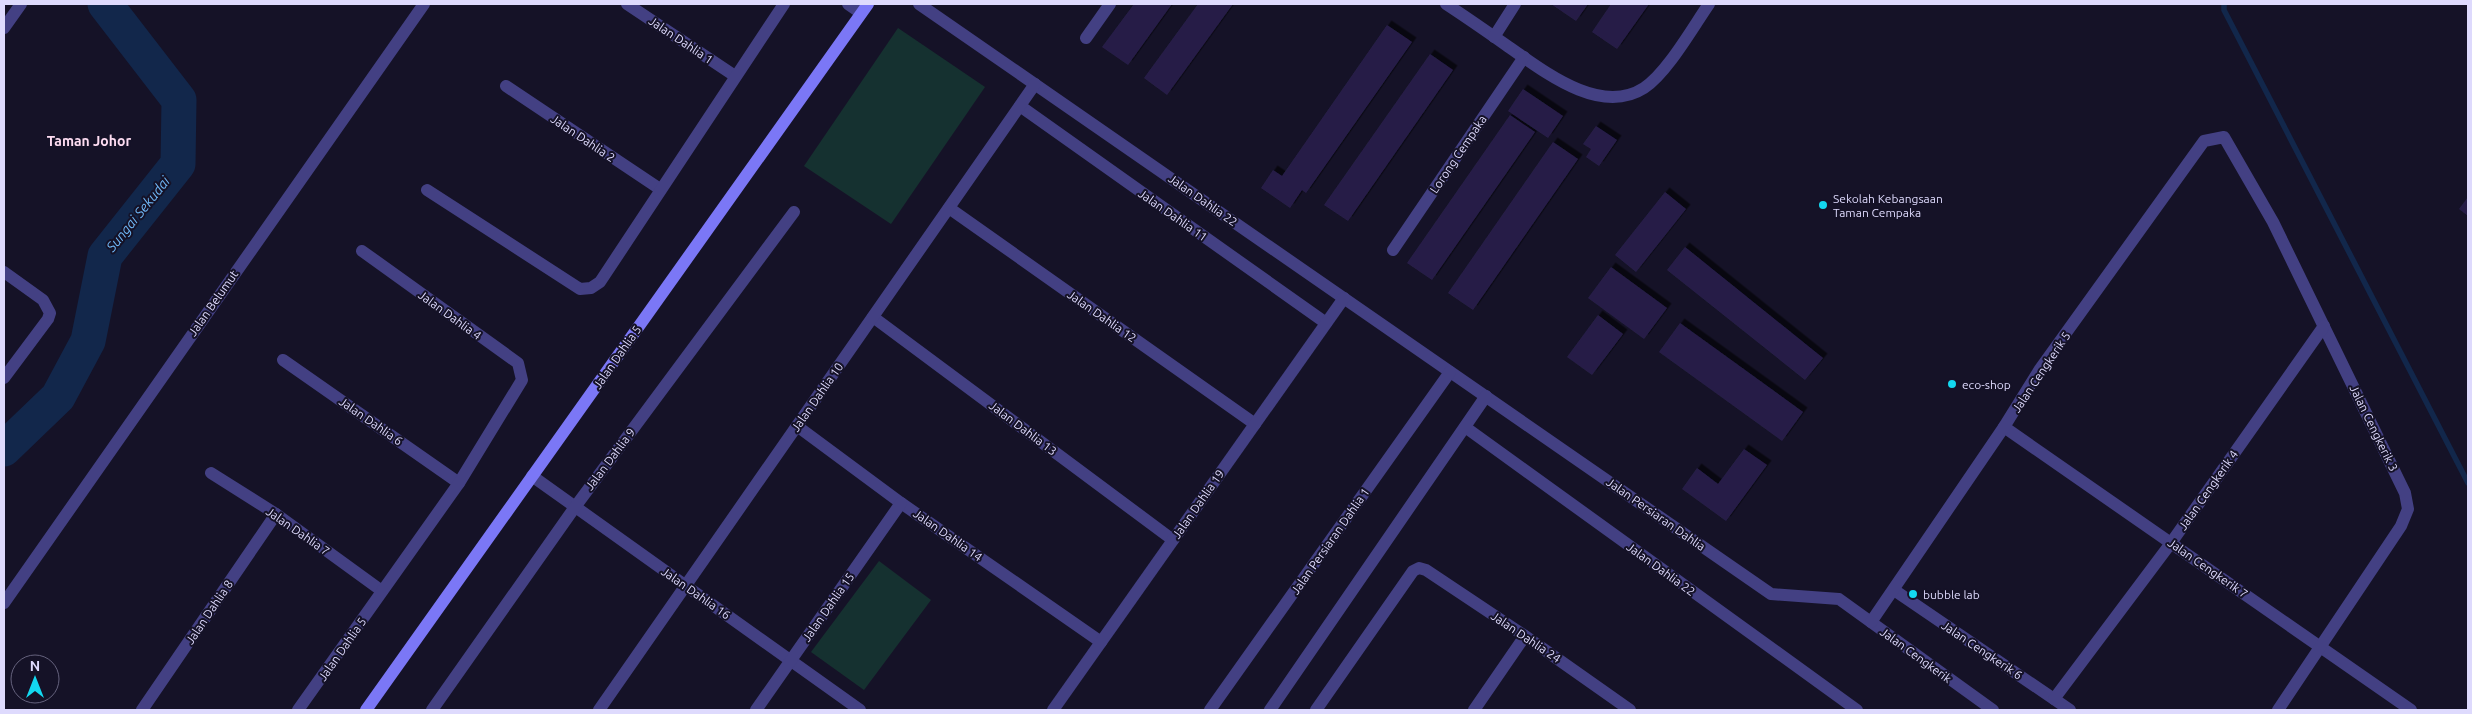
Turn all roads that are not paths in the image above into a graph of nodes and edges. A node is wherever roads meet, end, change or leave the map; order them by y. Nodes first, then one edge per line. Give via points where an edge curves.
1 (21, 4) edge
2 (424, 4) edge
3 (627, 4) edge
4 (784, 4) edge
5 (848, 4) edge
6 (919, 4) edge
7 (1110, 4) edge
8 (1446, 4) edge
9 (1515, 4) edge
10 (1709, 4) edge
11 (864, 9) edge
12 (4, 28) edge
13 (1494, 36) junction
14 (1086, 38) dead end
15 (1524, 58) junction
16 (735, 76) junction
17 (1035, 84) junction
18 (506, 86) dead end
19 (1020, 106) junction
20 (2224, 137) joint
21 (660, 189) junction
22 (427, 190) dead end
23 (949, 208) junction
24 (794, 212) dead end
25 (1393, 250) dead end
26 (362, 251) dead end
27 (4, 272) edge
28 (1344, 298) junction
29 (873, 317) junction
30 (1326, 323) junction
31 (2324, 326) junction
32 (283, 360) dead end
33 (1450, 372) junction
34 (4, 378) edge
35 (518, 388) joint
36 (1486, 396) junction
37 (1255, 424) junction
38 (797, 426) junction
39 (2004, 426) junction
40 (1465, 427) junction
41 (211, 473) dead end
42 (532, 476) junction
43 (459, 483) junction
44 (901, 503) junction
45 (575, 507) junction
46 (276, 514) junction
47 (1173, 540) junction
48 (2171, 543) junction
49 (685, 586) junction
50 (1894, 590) junction
51 (382, 591) junction
52 (1839, 599) joint
53 (4, 603) edge
54 (1871, 622) junction
55 (1525, 636) junction
56 (1101, 642) junction
57 (2321, 648) junction
58 (791, 660) junction
59 (2054, 699) junction
60 (142, 710) edge
61 (298, 710) edge
62 (366, 710) edge
63 (432, 710) edge
64 (598, 710) edge
65 (756, 710) edge
66 (860, 710) edge
67 (1053, 710) edge
68 (1210, 710) edge
69 (1270, 710) edge
70 (1316, 710) edge
71 (1474, 710) edge
72 (1630, 710) edge
73 (1858, 710) edge
74 (1993, 710) edge
75 (2070, 710) edge
76 (2278, 710) edge
77 (2411, 710) edge

1 - 12 street
2 - 53 street, Jalan Belumut
3 - 16 street, Jalan Dahlia 1
4 - 16 street
5 - 11 street
6 - 17 street, Jalan Dahlia 22
7 - 14 street
8 - 13 street
9 - 13 street
10 - 15 street via 1657,78 1633,93 1607,97 1593,95 1559,81
11 - 42 street, Jalan Dahlia 5
13 - 15 street
15 - 25 street, Lorong Cempaka
16 - 21 street
17 - 19 street, Jalan Dahlia 10
17 - 28 street, Jalan Dahlia 22
18 - 21 street, Jalan Dahlia 2
19 - 23 street, Jalan Dahlia 10
19 - 30 street, Jalan Dahlia 11
20 - 31 street, Jalan Cengkerik 3 via 2273,222
20 - 39 street, Jalan Cengkerik 5 via 2204,141 2040,369
21 - 22 street via 600,282 591,288 580,289
23 - 29 street, Jalan Dahlia 10
23 - 37 street, Jalan Dahlia 12
24 - 45 street, Jalan Dahlia 9
26 - 35 street, Jalan Dahlia 4 via 518,363 522,380
27 - 34 street via 43,300 50,313
28 - 30 street, Jalan Dahlia 19
28 - 33 street, Jalan Dahlia 22
29 - 38 street, Jalan Dahlia 10
29 - 47 street, Jalan Dahlia 13
30 - 37 street, Jalan Dahlia 19
31 - 48 street, Jalan Cengkerik 4
31 - 57 street, Jalan Cengkerik 3 via 2401,484 2408,508 2401,526
32 - 43 street, Jalan Dahlia 6
33 - 36 street, Jalan Dahlia 22
33 - 68 street, Jalan Persiaran Dahlia 1
35 - 43 street, Jalan Dahlia 5
36 - 40 street
36 - 52 street, Jalan Persiaran Dahlia via 1771,594
37 - 47 street, Jalan Dahlia 19
38 - 44 street, Jalan Dahlia 14
38 - 49 street, Jalan Dahlia 10
39 - 48 street, Jalan Cengkerik 7
39 - 50 street, Jalan Cengkerik 5
40 - 69 street
40 - 73 street, Jalan Dahlia 22
41 - 46 street, Jalan Dahlia 7
42 - 45 street, Jalan Dahlia 16
42 - 62 street, Jalan Dahlia 5
43 - 51 street, Jalan Dahlia 5
44 - 56 street, Jalan Dahlia 14
44 - 58 street, Jalan Dahlia 15
45 - 49 street, Jalan Dahlia 16
45 - 63 street, Jalan Dahlia 9
46 - 51 street, Jalan Dahlia 7
46 - 60 street, Jalan Dahlia 8
47 - 56 street, Jalan Dahlia 19
48 - 57 street, Jalan Cengkerik 7
48 - 59 street, Jalan Cengkerik 4
49 - 58 street, Jalan Dahlia 16
49 - 64 street, Jalan Dahlia 10
50 - 54 street, Jalan Cengkerik 5
50 - 59 street, Jalan Cengkerik 6
51 - 61 street, Jalan Dahlia 5
52 - 54 street, Jalan Cengkerik
54 - 74 street, Jalan Cengkerik
55 - 70 street, Jalan Dahlia 24 via 1419,568 1413,571
55 - 71 street
55 - 72 street, Jalan Dahlia 24
56 - 67 street, Jalan Dahlia 19
57 - 76 street, Jalan Cengkerik 3
57 - 77 street, Jalan Cengkerik 7
58 - 65 street, Jalan Dahlia 15
58 - 66 street, Jalan Dahlia 16
59 - 75 street, Jalan Cengkerik 6

